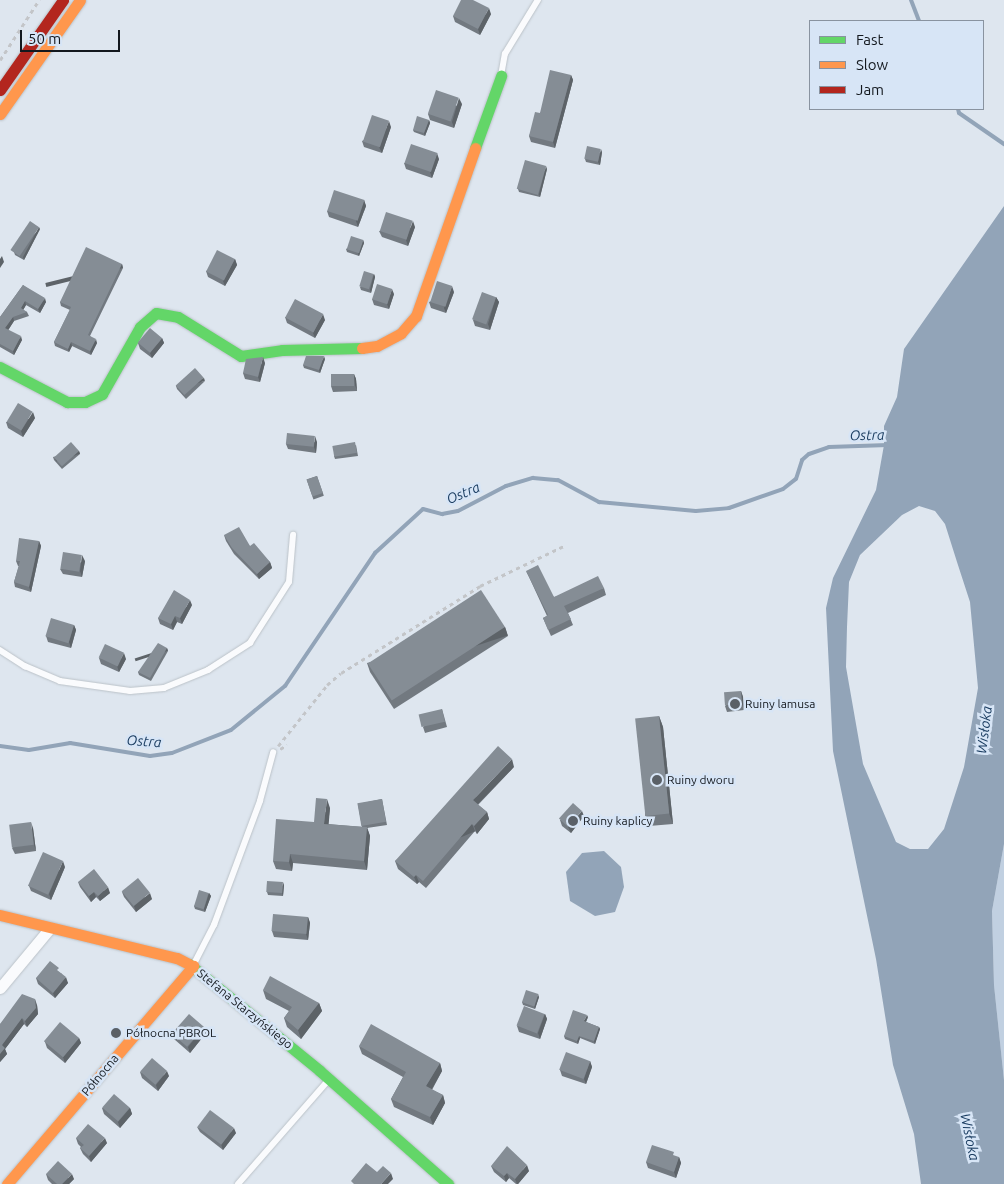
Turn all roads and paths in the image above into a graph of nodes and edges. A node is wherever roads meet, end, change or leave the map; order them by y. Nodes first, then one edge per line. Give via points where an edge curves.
1 (39, 0) edge
2 (63, 0) edge
3 (80, 0) edge
4 (538, 0) edge
5 (0, 60) edge
6 (501, 76) joint
7 (0, 90) edge
8 (0, 114) edge
9 (0, 367) edge
10 (293, 535) dead end
11 (564, 546) dead end
12 (0, 650) edge
13 (273, 753) joint
14 (0, 915) edge
15 (50, 928) junction
16 (193, 966) junction
17 (0, 988) edge
18 (330, 1079) junction
19 (7, 1184) edge
20 (238, 1184) edge
21 (448, 1184) edge

1 - 5 path
2 - 7 street
3 - 8 street
4 - 6 lane via 505,54
6 - 9 street via 416,316 401,333 370,347 282,350 241,356 178,317 156,313 140,327 102,394 85,402 67,402
10 - 12 lane via 289,582 250,643 208,670 164,688 130,691 60,682
11 - 13 path via 480,586 341,673 327,685
13 - 16 lane via 260,802 214,925
14 - 15 street, Stefana Starzyńskiego
15 - 16 street, Stefana Starzyńskiego via 177,958
15 - 17 street
16 - 18 street, Stefana Starzyńskiego
16 - 19 street, Północna
18 - 20 lane
18 - 21 street, Stefana Starzyńskiego

